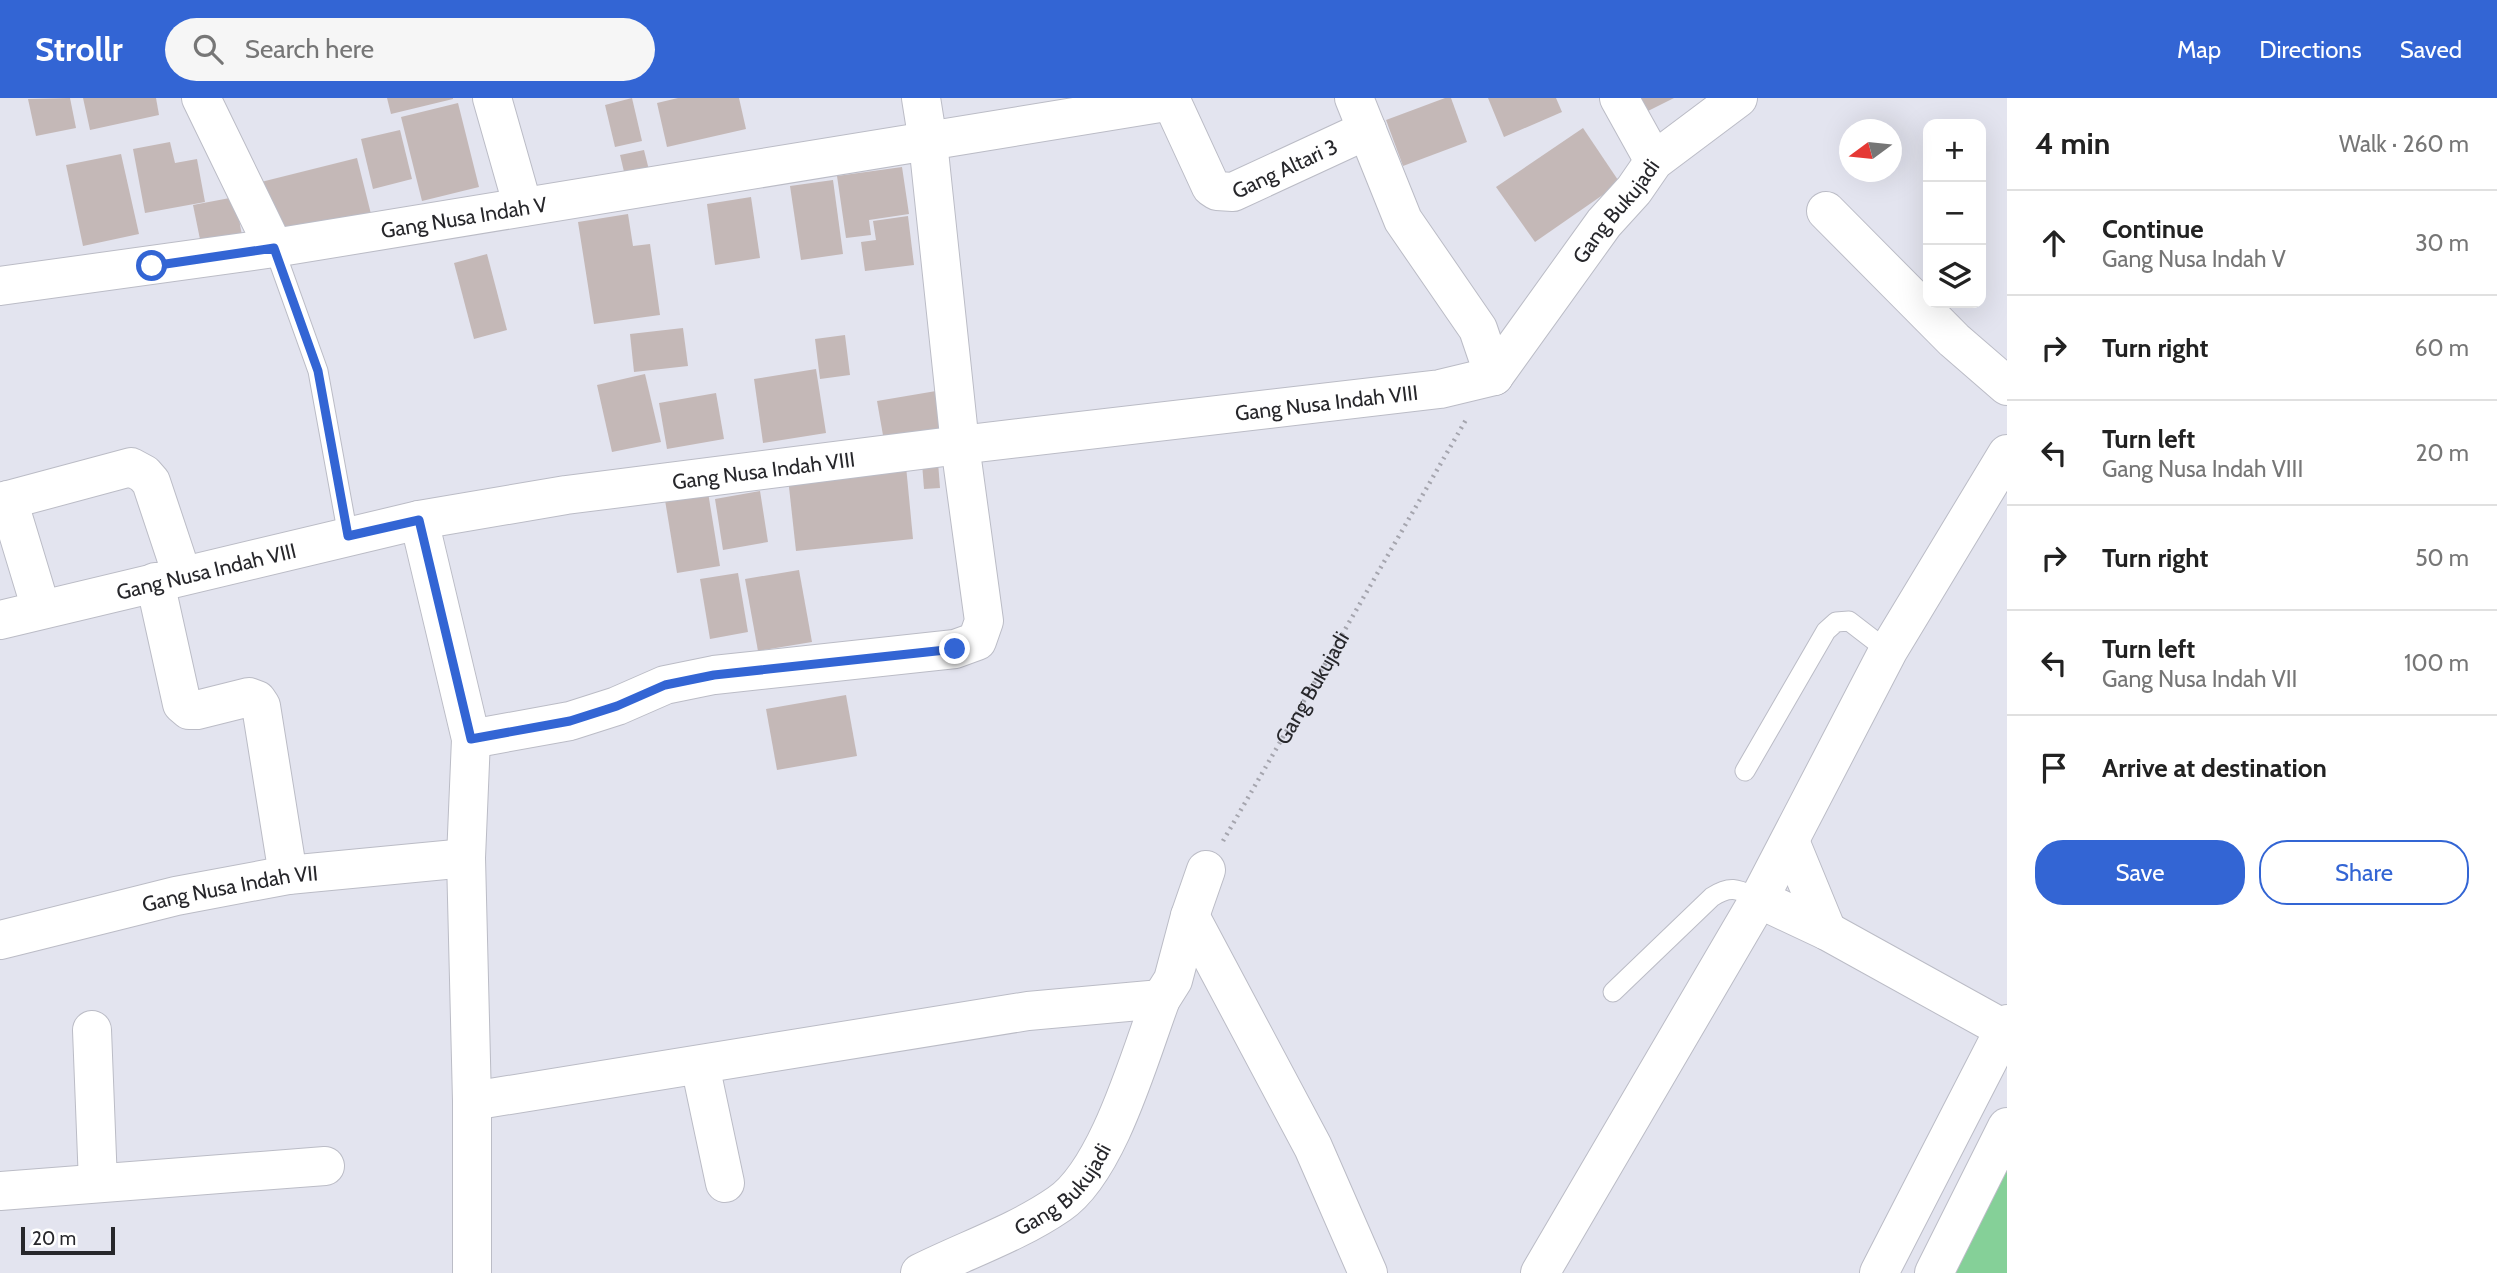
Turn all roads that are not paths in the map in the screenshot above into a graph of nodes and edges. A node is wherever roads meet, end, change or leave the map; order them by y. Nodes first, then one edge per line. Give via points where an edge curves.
1 (201, 98) edge
2 (492, 98) edge
3 (921, 98) edge
4 (1619, 98) edge
5 (1738, 98) edge
6 (1171, 99) edge
7 (1361, 114) edge
8 (928, 142) junction
9 (1654, 162) junction
10 (523, 207) junction
11 (1826, 211) dead end
12 (274, 248) junction
13 (0, 286) edge
14 (1494, 376) junction
15 (2007, 386) edge
16 (960, 445) junction
17 (2007, 454) edge
18 (4, 501) edge
19 (419, 520) junction
20 (348, 536) junction
21 (168, 579) junction
22 (41, 609) junction
23 (0, 620) edge
24 (1888, 651) junction
25 (471, 739) junction
26 (1745, 771) dead end
27 (1790, 841) junction
28 (466, 858) junction
29 (1206, 870) road end
30 (288, 875) junction
31 (1759, 899) junction
32 (1190, 916) junction
33 (1827, 931) junction
34 (0, 940) edge
35 (1613, 992) dead end
36 (1161, 999) junction
37 (2006, 1026) edge
38 (92, 1030) dead end
39 (700, 1065) junction
40 (472, 1101) junction
41 (2007, 1127) edge
42 (325, 1166) dead end
43 (98, 1183) junction
44 (725, 1183) dead end
45 (0, 1191) edge
46 (472, 1273) edge
47 (920, 1273) edge
48 (1368, 1273) edge
49 (1540, 1273) edge
50 (1879, 1273) edge
51 (1934, 1273) edge

1 - 12 main road
2 - 10 main road
3 - 8 main road
4 - 9 main road
5 - 9 main road, Gang Bukujadi
6 - 7 main road, Gang Altari 3 via 1211,187 1225,193
6 - 8 main road, Gang Altari 3
7 - 14 main road via 1404,220 1478,330
8 - 10 main road, Gang Nusa Indah V
8 - 16 main road
9 - 14 main road, Gang Bukujadi via 1604,223
10 - 12 main road, Gang Nusa Indah V
11 - 15 main road via 1954,340
12 - 13 main road, Gang Nusa Indah V
12 - 20 lane via 318,371
14 - 16 main road, Gang Nusa Indah VIII via 1440,389
16 - 19 main road, Gang Nusa Indah VIII via 566,495
16 - 25 main road via 984,621 977,641 955,649 714,675 665,685 570,721
17 - 24 main road
18 - 21 main road via 131,467 151,482
18 - 22 main road
19 - 20 main road, Gang Nusa Indah VIII
19 - 25 main road
20 - 21 main road, Gang Nusa Indah VIII
21 - 22 main road, Gang Nusa Indah VIII
21 - 30 main road via 182,705 197,710 249,697 261,706
22 - 23 main road, Gang Nusa Indah VIII
24 - 26 lane via 1849,621 1836,622 1826,631
24 - 27 main road
25 - 28 main road
27 - 31 main road
27 - 33 main road
28 - 30 main road, Gang Nusa Indah VII
28 - 40 main road
29 - 32 main road, Gang Bukujadi
30 - 34 main road, Gang Nusa Indah VII via 176,896
31 - 33 main road
31 - 35 lane via 1737,889 1712,897
31 - 49 main road
32 - 36 main road, Gang Bukujadi via 1173,980
32 - 48 main road via 1313,1147
33 - 37 main road
36 - 39 main road via 1028,1010
36 - 47 main road, Gang Bukujadi via 1113,1129 1092,1170 1062,1203
37 - 50 main road
38 - 43 main road
39 - 40 main road
39 - 44 main road
40 - 46 main road
41 - 51 main road
42 - 43 main road
43 - 45 main road

